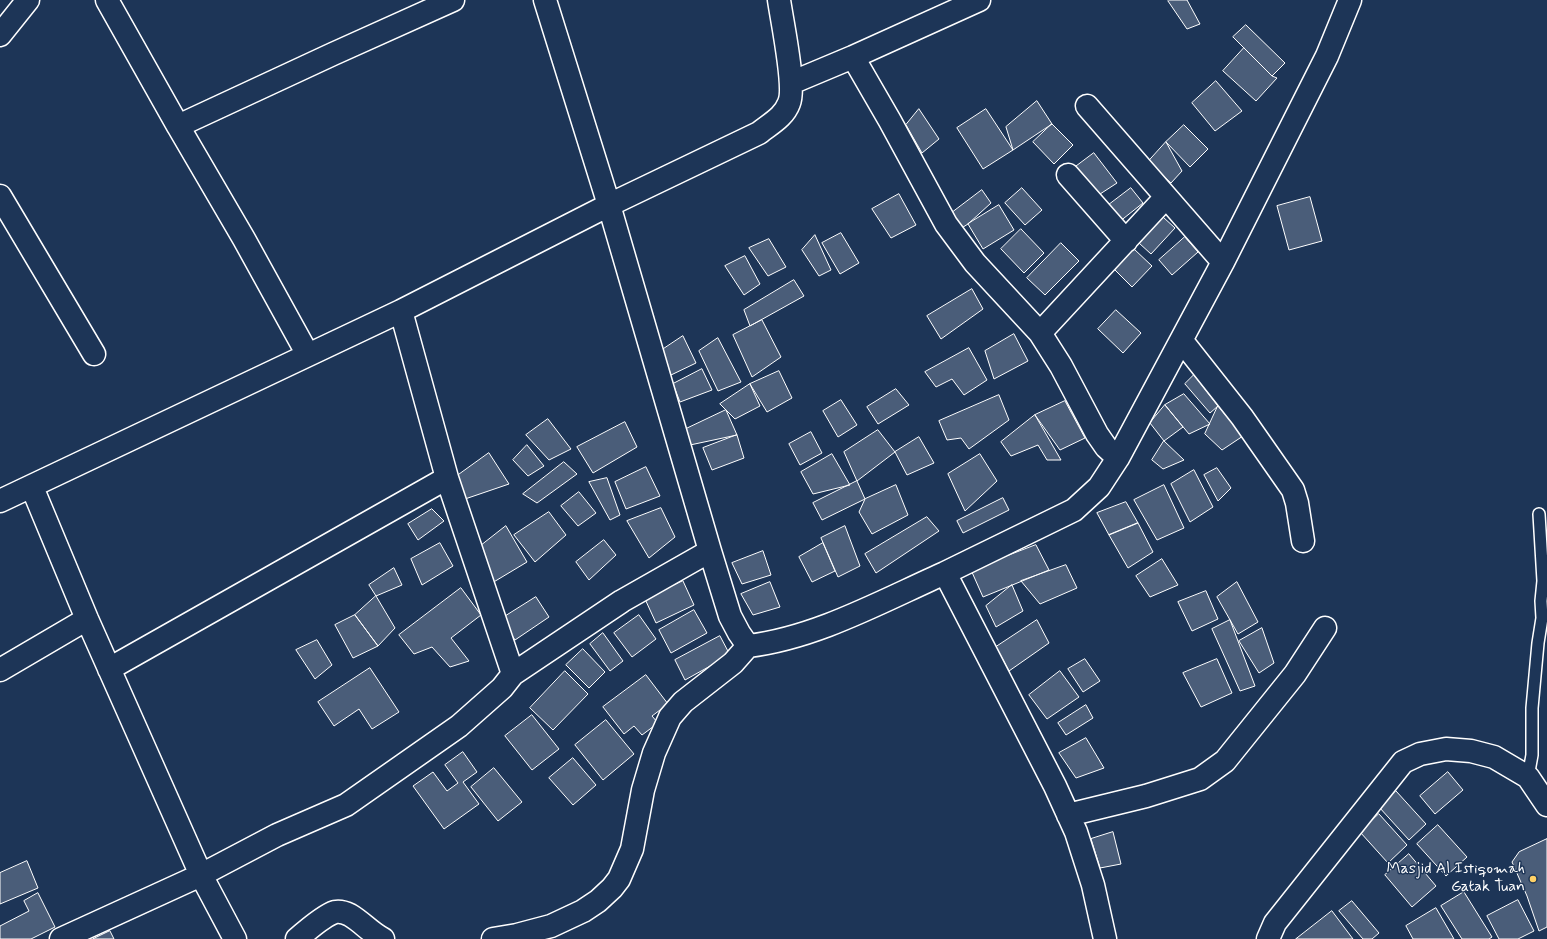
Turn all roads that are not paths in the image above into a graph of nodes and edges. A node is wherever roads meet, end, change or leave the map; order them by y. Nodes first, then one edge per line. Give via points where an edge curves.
1 (28, 0) edge
2 (107, 0) edge
3 (453, 0) edge
4 (545, 0) edge
5 (779, 0) edge
6 (979, 0) edge
7 (1350, 0) edge
8 (0, 35) edge
9 (853, 57) junction
10 (791, 83) junction
11 (1087, 106) dead end
12 (178, 126) junction
13 (1068, 175) dead end
14 (0, 196) edge
15 (1166, 197) junction
16 (610, 206) junction
17 (1126, 241) junction
18 (1215, 252) junction
19 (401, 311) junction
20 (1040, 333) junction
21 (1182, 341) junction
22 (94, 354) dead end
23 (308, 355) junction
24 (1107, 446) junction
25 (447, 478) junction
26 (32, 487) junction
27 (0, 501) edge
28 (1539, 514) dead end
29 (1303, 541) dead end
30 (710, 552) junction
31 (937, 577) junction
32 (87, 619) junction
33 (1326, 628) dead end
34 (748, 646) junction
35 (109, 669) junction
36 (0, 670) edge
37 (513, 674) junction
38 (1528, 777) junction
39 (1547, 805) edge
40 (1068, 816) junction
41 (201, 875) junction
42 (61, 939) edge
43 (235, 939) edge
44 (297, 939) edge
45 (383, 939) edge
46 (493, 939) edge
47 (1105, 939) edge
48 (1268, 939) edge

1 - 8 street
2 - 12 street
3 - 12 street
4 - 16 street
5 - 10 street
6 - 9 street
7 - 18 street via 1327,56
9 - 10 street
9 - 20 street via 946,224 975,263
10 - 16 street via 790,102 785,111 759,133
11 - 15 street
12 - 23 street
13 - 17 street
14 - 22 street
15 - 17 street
15 - 18 street
16 - 19 street
16 - 30 street
17 - 20 street
18 - 21 street
19 - 23 street
19 - 25 street
20 - 24 street
21 - 24 street
21 - 29 street via 1242,417 1293,490
23 - 26 street
24 - 31 street via 1099,487 1074,510
25 - 35 street
25 - 37 street
26 - 27 street
26 - 32 street
28 - 38 lane via 1543,581 1542,618 1532,708 1532,755
30 - 34 street via 730,616
30 - 37 street via 622,601
31 - 34 street via 822,627 768,644
31 - 40 street via 1051,778
32 - 35 street
32 - 36 street
33 - 40 street via 1295,674 1225,761 1200,779
34 - 46 street via 733,664 683,702 670,717 654,753 643,790 632,849 619,879 612,888 583,911 551,926
35 - 41 street
37 - 41 street via 502,688 459,726 346,805 276,835
38 - 39 street
38 - 48 street via 1494,757 1471,751 1446,749 1420,754 1403,762 1275,923
40 - 47 street via 1076,832 1093,885
41 - 42 street
41 - 43 street
44 - 45 street via 335,912 342,912

